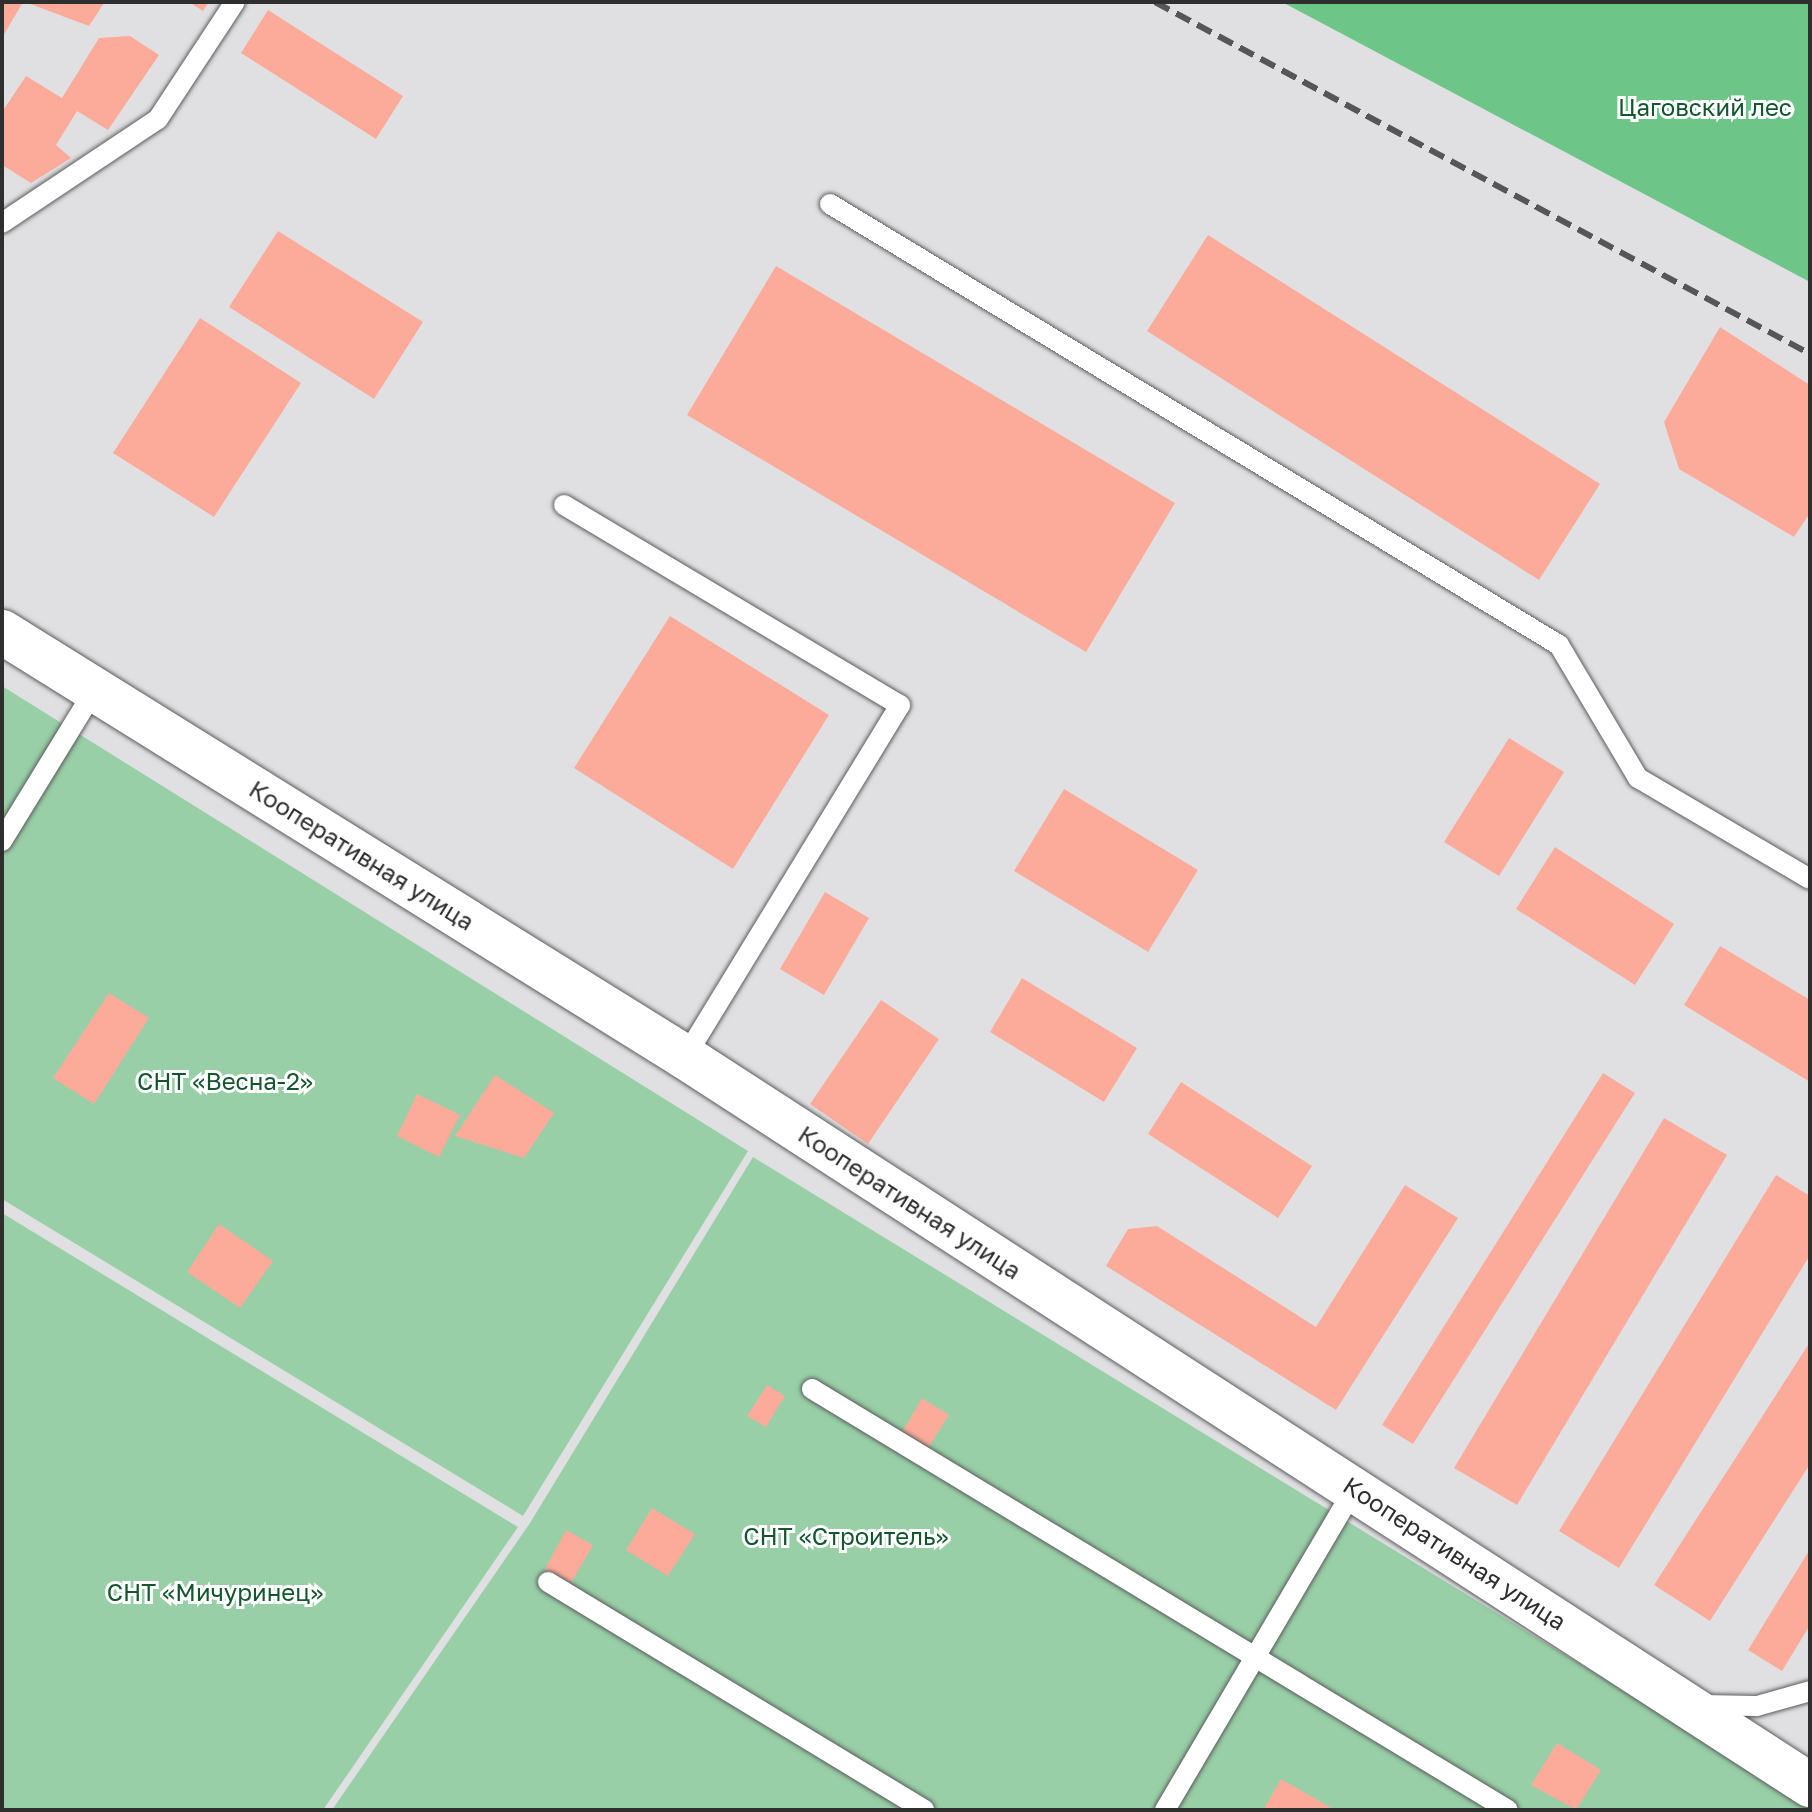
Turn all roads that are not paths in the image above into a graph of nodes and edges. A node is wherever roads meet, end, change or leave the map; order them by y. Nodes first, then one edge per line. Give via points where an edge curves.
1 (235, 2) edge
2 (830, 204) dead end
3 (2, 223) edge
4 (564, 505) dead end
5 (2, 632) edge
6 (95, 689) junction
7 (2, 841) edge
8 (1810, 879) edge
9 (685, 1057) junction
10 (812, 1389) dead end
11 (1355, 1487) junction
12 (548, 1582) dead end
13 (1257, 1656) junction
14 (1810, 1691) edge
15 (1685, 1705) junction
16 (1810, 1785) edge
17 (924, 1810) edge
18 (1165, 1810) edge
19 (1508, 1810) edge

1 - 3 lane via 158,119
2 - 8 lane via 1559,645 1638,778
4 - 9 lane via 900,705
5 - 6 main road, Кооперативная улица
6 - 7 lane
6 - 9 main road, Кооперативная улица
9 - 11 main road, Кооперативная улица
10 - 13 lane
11 - 13 lane
11 - 15 main road, Кооперативная улица
12 - 17 lane
13 - 18 lane
13 - 19 lane
14 - 15 lane via 1757,1706
15 - 16 main road, Кооперативная улица

